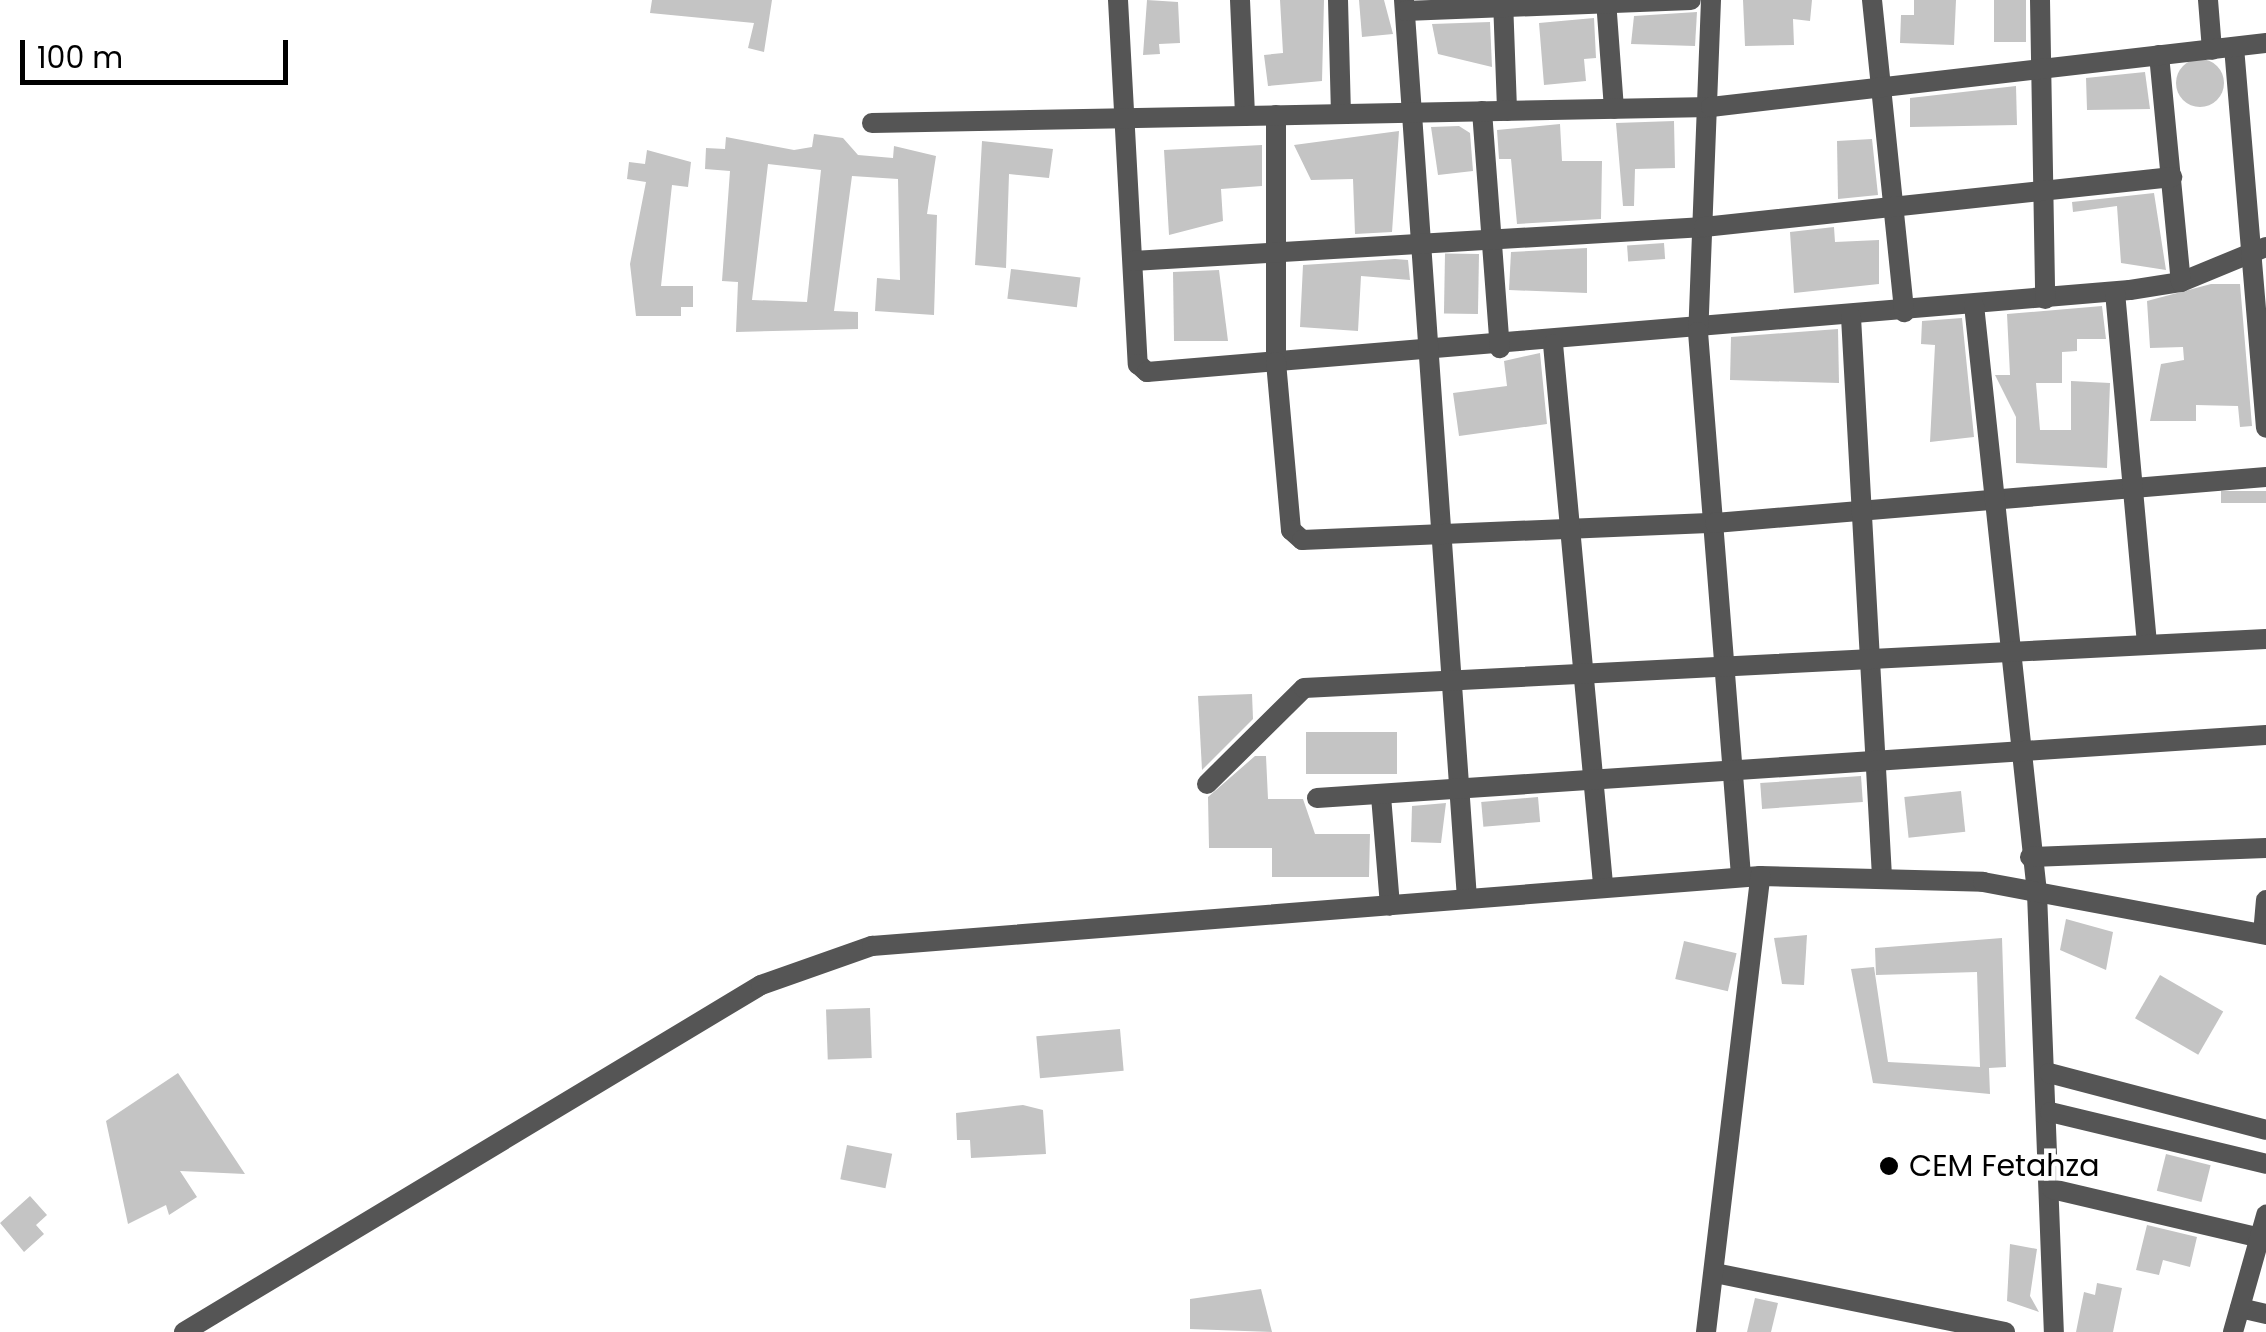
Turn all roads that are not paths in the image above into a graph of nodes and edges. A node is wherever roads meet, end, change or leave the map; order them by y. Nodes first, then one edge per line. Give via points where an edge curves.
1 (1118, 0) edge
2 (1240, 0) edge
3 (1338, 0) edge
4 (1691, 0) edge
5 (1711, 0) edge
6 (1872, 0) edge
7 (2040, 0) edge
8 (2208, 0) edge
9 (1606, 2) edge
10 (1503, 4) edge
11 (1405, 6) edge
12 (2266, 43) edge
13 (2234, 47) junction
14 (2212, 50) junction
15 (2159, 55) junction
16 (2040, 69) junction
17 (1878, 88) junction
18 (1711, 107) junction
19 (1614, 108) junction
20 (1482, 111) junction
21 (1508, 111) junction
22 (1412, 112) junction
23 (1341, 114) junction
24 (1276, 115) junction
25 (1245, 116) junction
26 (1123, 118) junction
27 (872, 123) dead end
28 (2172, 177) junction
29 (2039, 193) junction
30 (1892, 208) junction
31 (1704, 226) junction
32 (1490, 243) junction
33 (2257, 248) edge
34 (1419, 249) junction
35 (1276, 252) junction
36 (1133, 261) junction
37 (2181, 282) junction
38 (2115, 292) junction
39 (2045, 298) junction
40 (1974, 306) junction
41 (1904, 312) junction
42 (1850, 318) junction
43 (1698, 332) junction
44 (1553, 344) junction
45 (1500, 348) junction
46 (1428, 354) junction
47 (2263, 356) edge
48 (1276, 362) junction
49 (2266, 428) edge
50 (2266, 477) edge
51 (2135, 490) junction
52 (1991, 504) junction
53 (1860, 512) junction
54 (1715, 522) junction
55 (1569, 531) junction
56 (1439, 539) junction
57 (2266, 639) edge
58 (2146, 641) junction
59 (2005, 652) junction
60 (1874, 660) junction
61 (1730, 671) junction
62 (1579, 677) junction
63 (1448, 684) junction
64 (2266, 735) edge
65 (2017, 756) junction
66 (1879, 766) junction
67 (1736, 775) junction
68 (1207, 784) dead end
69 (1589, 784) junction
70 (1455, 792) junction
71 (1381, 796) junction
72 (1317, 798) dead end
73 (2266, 848) edge
74 (2030, 857) junction
75 (1750, 876) junction
76 (1882, 876) junction
77 (1602, 884) junction
78 (2037, 893) junction
79 (1467, 899) junction
80 (2266, 900) edge
81 (1390, 906) junction
82 (2265, 934) edge
83 (2049, 1073) junction
84 (2050, 1112) junction
85 (2266, 1130) edge
86 (2266, 1164) edge
87 (2052, 1189) junction
88 (2266, 1215) edge
89 (2263, 1238) edge
90 (1716, 1273) junction
91 (2240, 1308) junction
92 (2266, 1314) edge
93 (1927, 1324) edge
94 (184, 1332) edge
95 (1706, 1332) edge
96 (2005, 1332) edge
97 (2054, 1332) edge
98 (2233, 1332) edge

1 - 26 street
2 - 25 street
3 - 23 street
4 - 9 street
5 - 18 street
6 - 17 street
7 - 16 street
8 - 14 street
9 - 10 street
9 - 19 street
10 - 11 street
10 - 21 street
11 - 22 street
12 - 13 street
13 - 14 street
13 - 33 street
14 - 15 street
15 - 16 street
15 - 28 street
16 - 17 street
16 - 29 street
17 - 18 street
17 - 30 street
18 - 19 street
18 - 31 street
19 - 21 street
20 - 21 street
20 - 22 street
20 - 32 street
22 - 23 street
22 - 34 street
23 - 24 street
24 - 25 street
24 - 35 street
25 - 26 street
26 - 27 street
26 - 36 street
28 - 29 street
28 - 37 street
29 - 30 street
29 - 39 street
30 - 31 street
30 - 41 street
31 - 32 street
31 - 43 street
32 - 34 street
32 - 45 street
33 - 37 street
33 - 47 street
34 - 35 street
34 - 46 street
35 - 36 street
35 - 48 street
36 - 48 street via 1141,368
37 - 38 street
38 - 39 street
38 - 51 street
39 - 40 street
40 - 41 street
40 - 52 street
41 - 42 street
42 - 43 street
42 - 53 street
43 - 44 street
43 - 54 street
44 - 45 street
44 - 55 street
45 - 46 street
46 - 48 street
46 - 56 street
47 - 49 street
48 - 56 street via 1297,536
50 - 51 street
51 - 52 street
51 - 58 street
52 - 53 street
52 - 59 street
53 - 54 street
53 - 60 street
54 - 55 street
54 - 61 street
55 - 56 street
55 - 62 street
56 - 63 street
57 - 58 street
58 - 59 street
59 - 60 street
59 - 65 street
60 - 61 street
60 - 66 street
61 - 62 street
61 - 67 street
62 - 63 street
62 - 69 street
63 - 68 street via 1297,692
63 - 70 street
64 - 65 street
65 - 66 street
65 - 74 street
66 - 67 street
66 - 76 street
67 - 69 street
67 - 75 street
69 - 70 street
69 - 77 street
70 - 71 street
70 - 79 street
71 - 72 street
71 - 81 street
73 - 74 street
74 - 78 street
75 - 76 street
75 - 77 street
75 - 90 street
76 - 78 street
77 - 79 street
78 - 82 street
78 - 83 street
79 - 81 street
80 - 82 street
81 - 94 street via 908,940 809,964
83 - 84 street
83 - 85 street
84 - 86 street
84 - 87 street
87 - 89 street
87 - 97 street
88 - 89 street
89 - 91 street
90 - 93 street
90 - 95 street
91 - 92 street
91 - 98 street
93 - 96 street

